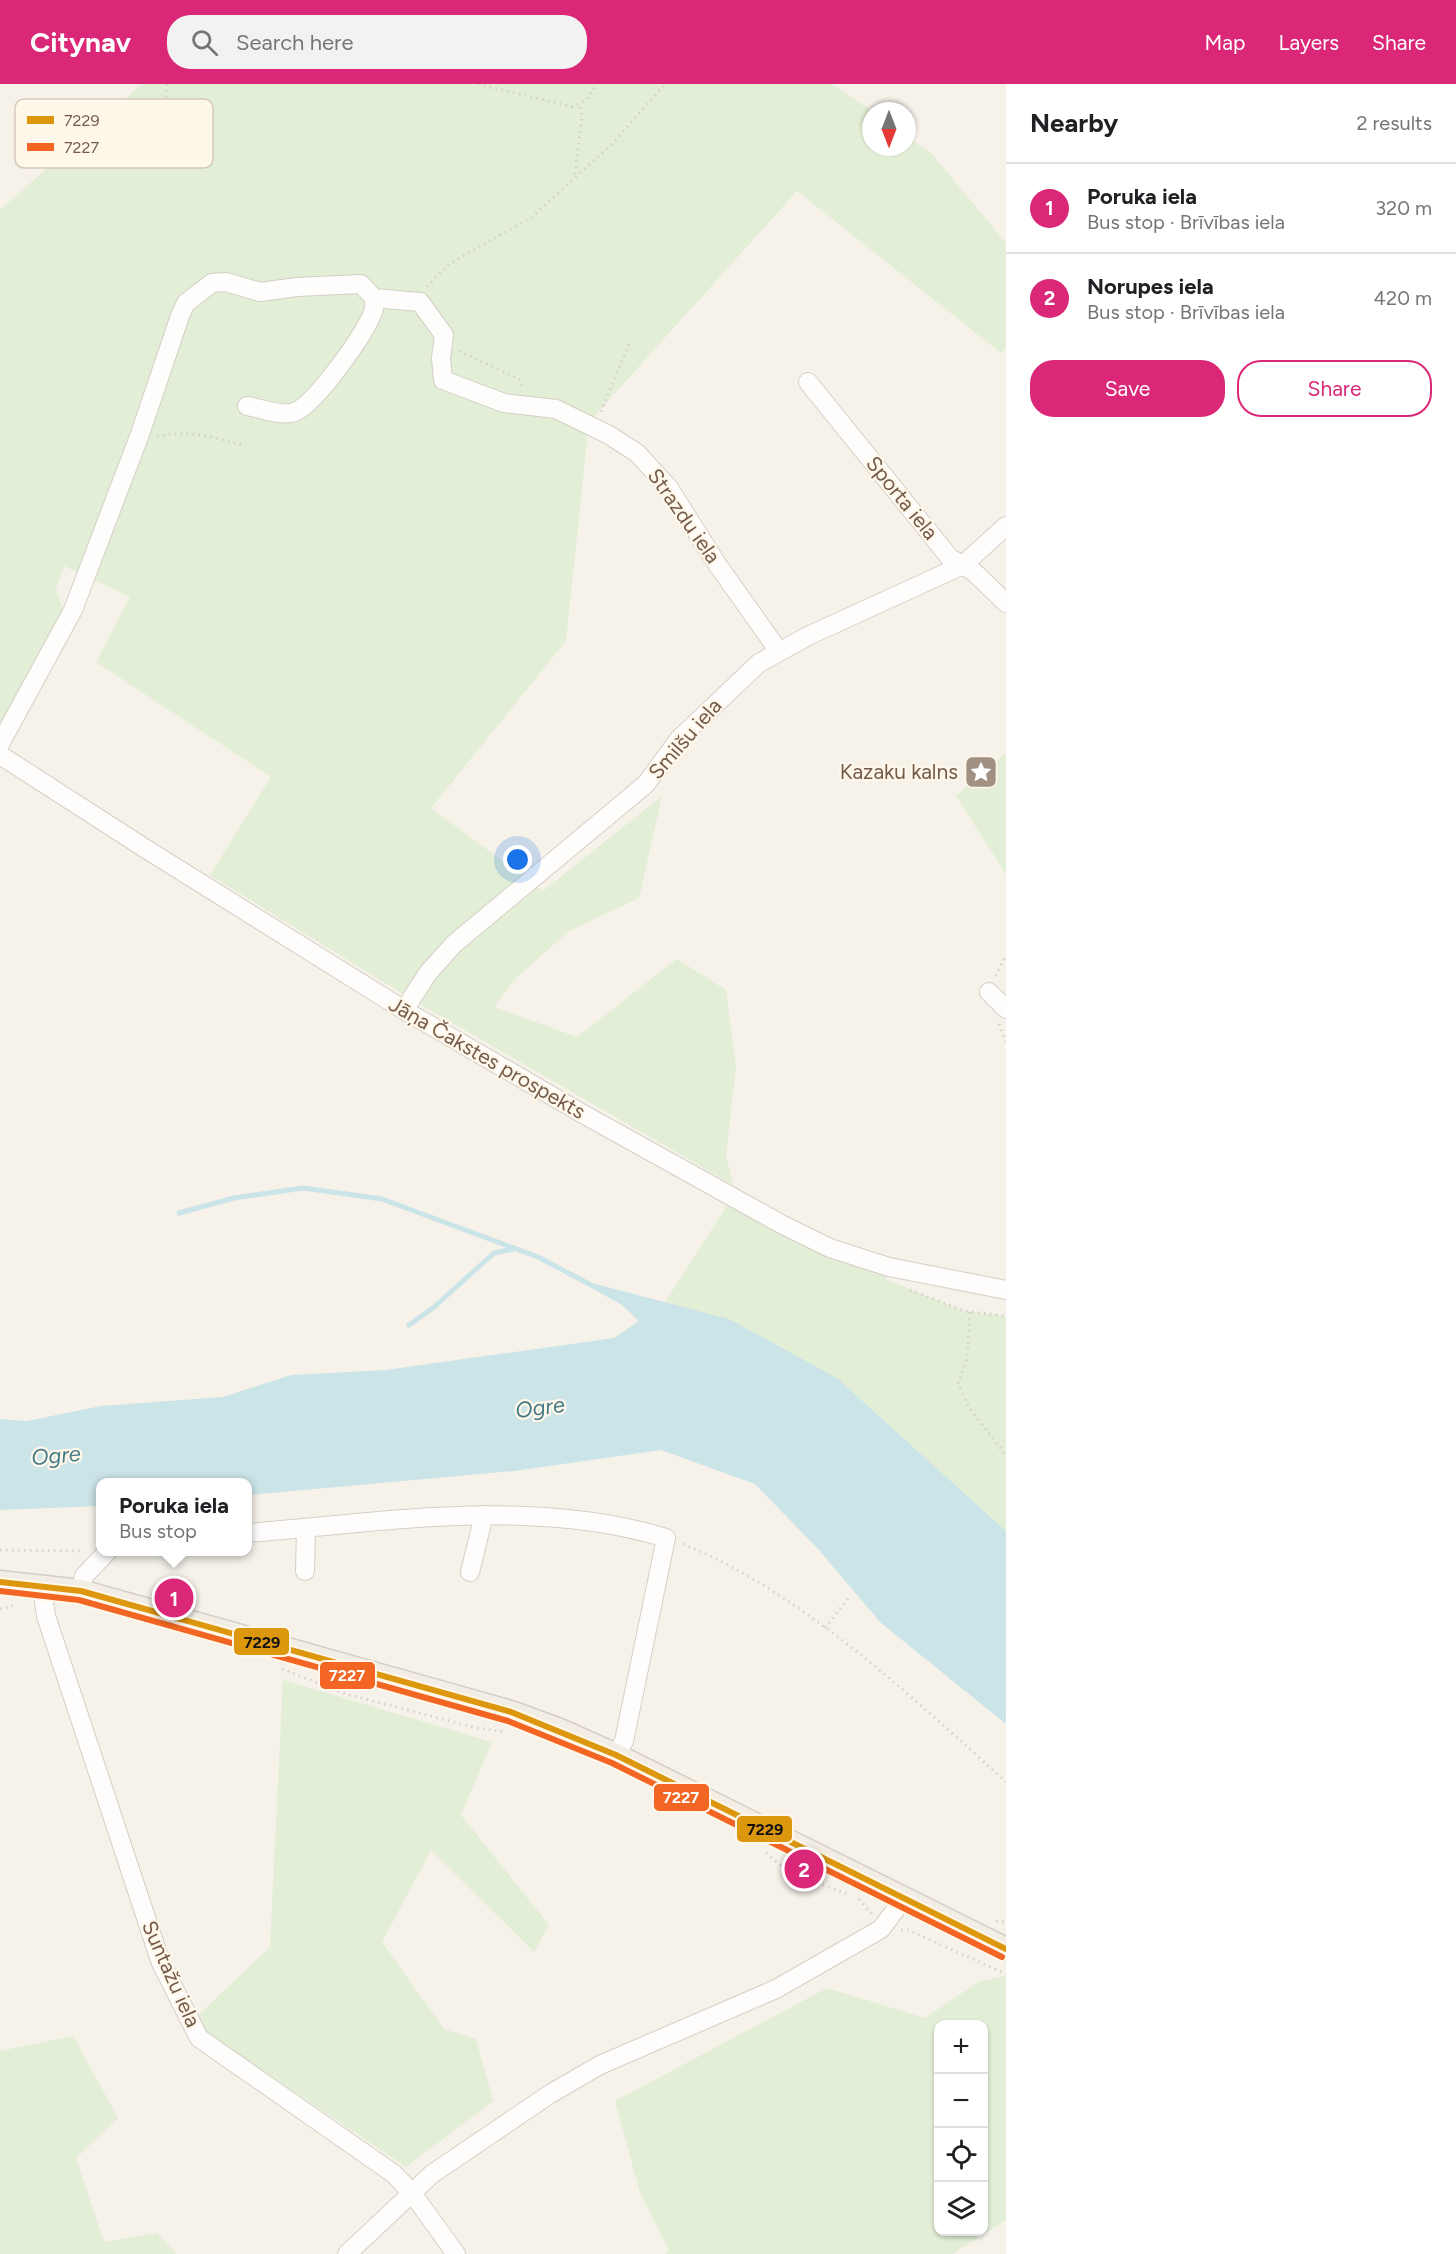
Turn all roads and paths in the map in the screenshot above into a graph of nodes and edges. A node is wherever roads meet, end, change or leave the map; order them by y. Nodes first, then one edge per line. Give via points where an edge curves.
1 (167, 84) edge
2 (478, 84) edge
3 (597, 84) edge
4 (665, 84) edge
5 (166, 99) edge
6 (580, 103) junction
7 (575, 176) junction
8 (374, 298) junction
9 (420, 302) junction
10 (444, 334) junction
11 (629, 344) dead end
12 (808, 382) dead end
13 (247, 406) dead end
14 (527, 406) junction
15 (594, 427) junction
16 (136, 443) junction
17 (243, 445) dead end
18 (1006, 525) edge
19 (963, 565) junction
20 (1006, 603) edge
21 (778, 650) junction
22 (0, 744) edge
23 (0, 755) edge
24 (1006, 955) edge
25 (989, 992) joint
26 (1006, 1009) edge
27 (404, 1010) junction
28 (1006, 1290) edge
29 (1006, 1316) edge
30 (1006, 1455) edge
31 (484, 1515) junction
32 (306, 1528) junction
33 (252, 1533) edge
34 (666, 1538) junction
35 (0, 1550) edge
36 (96, 1551) edge
37 (97, 1556) edge
38 (305, 1571) dead end
39 (470, 1572) dead end
40 (0, 1582) edge
41 (50, 1587) junction
42 (81, 1591) junction
43 (849, 1597) dead end
44 (825, 1628) junction
45 (276, 1666) dead end
46 (509, 1733) dead end
47 (616, 1755) junction
48 (1006, 1782) edge
49 (765, 1851) dead end
50 (904, 1898) junction
51 (999, 1921) dead end
52 (1006, 1922) edge
53 (881, 1929) junction
54 (1006, 1949) edge
55 (1006, 1974) edge
56 (412, 2193) junction
57 (347, 2254) edge
58 (456, 2254) edge

1 - 5 path
2 - 6 path via 557,105 573,107
3 - 6 path
4 - 7 path via 613,143
6 - 7 path
7 - 9 path via 532,217 450,264 427,286
8 - 9 street
8 - 13 street via 374,310 344,360 309,401 287,414
8 - 16 street via 361,284 260,292 226,282 212,283 186,303
9 - 10 street
10 - 14 path via 454,348 519,379
10 - 14 street, Strazdu iela via 443,380 504,403
11 - 15 path
12 - 19 street, Sporta iela via 950,558
14 - 15 street, Strazdu iela via 556,409
15 - 21 street, Strazdu iela via 637,453 669,488
16 - 17 path via 166,434 190,434
16 - 22 street via 67,624
18 - 19 street, Smilšu iela
19 - 20 street, Sporta iela
19 - 21 street, Smilšu iela
21 - 27 street, Smilšu iela via 759,663 679,739 646,784 454,944
23 - 27 street, Jāņa Čakstes prospekts
24 - 25 path
25 - 26 street
27 - 28 street, Jāņa Čakstes prospekts via 714,1188 821,1243 888,1267
29 - 30 path via 970,1312 967,1359 958,1384 970,1409
31 - 32 street
31 - 34 street via 602,1522
31 - 39 street
32 - 33 street
32 - 38 street
34 - 44 path via 747,1574
34 - 47 street via 624,1740
35 - 36 path
37 - 42 street via 84,1576
40 - 41 main road
41 - 42 main road
41 - 56 street, Suntažu iela via 44,1602 46,1616 79,1719 161,1963 199,2038 377,2160
42 - 47 main road via 511,1712
43 - 44 path
44 - 48 path
45 - 46 path via 346,1694
47 - 50 main road
49 - 53 path via 788,1872 866,1904
50 - 53 street
50 - 54 main road
51 - 52 path
53 - 55 path via 893,1934 908,1930
53 - 56 street via 776,1989 600,2065 451,2161
56 - 57 street
56 - 58 street, Suntažu iela

